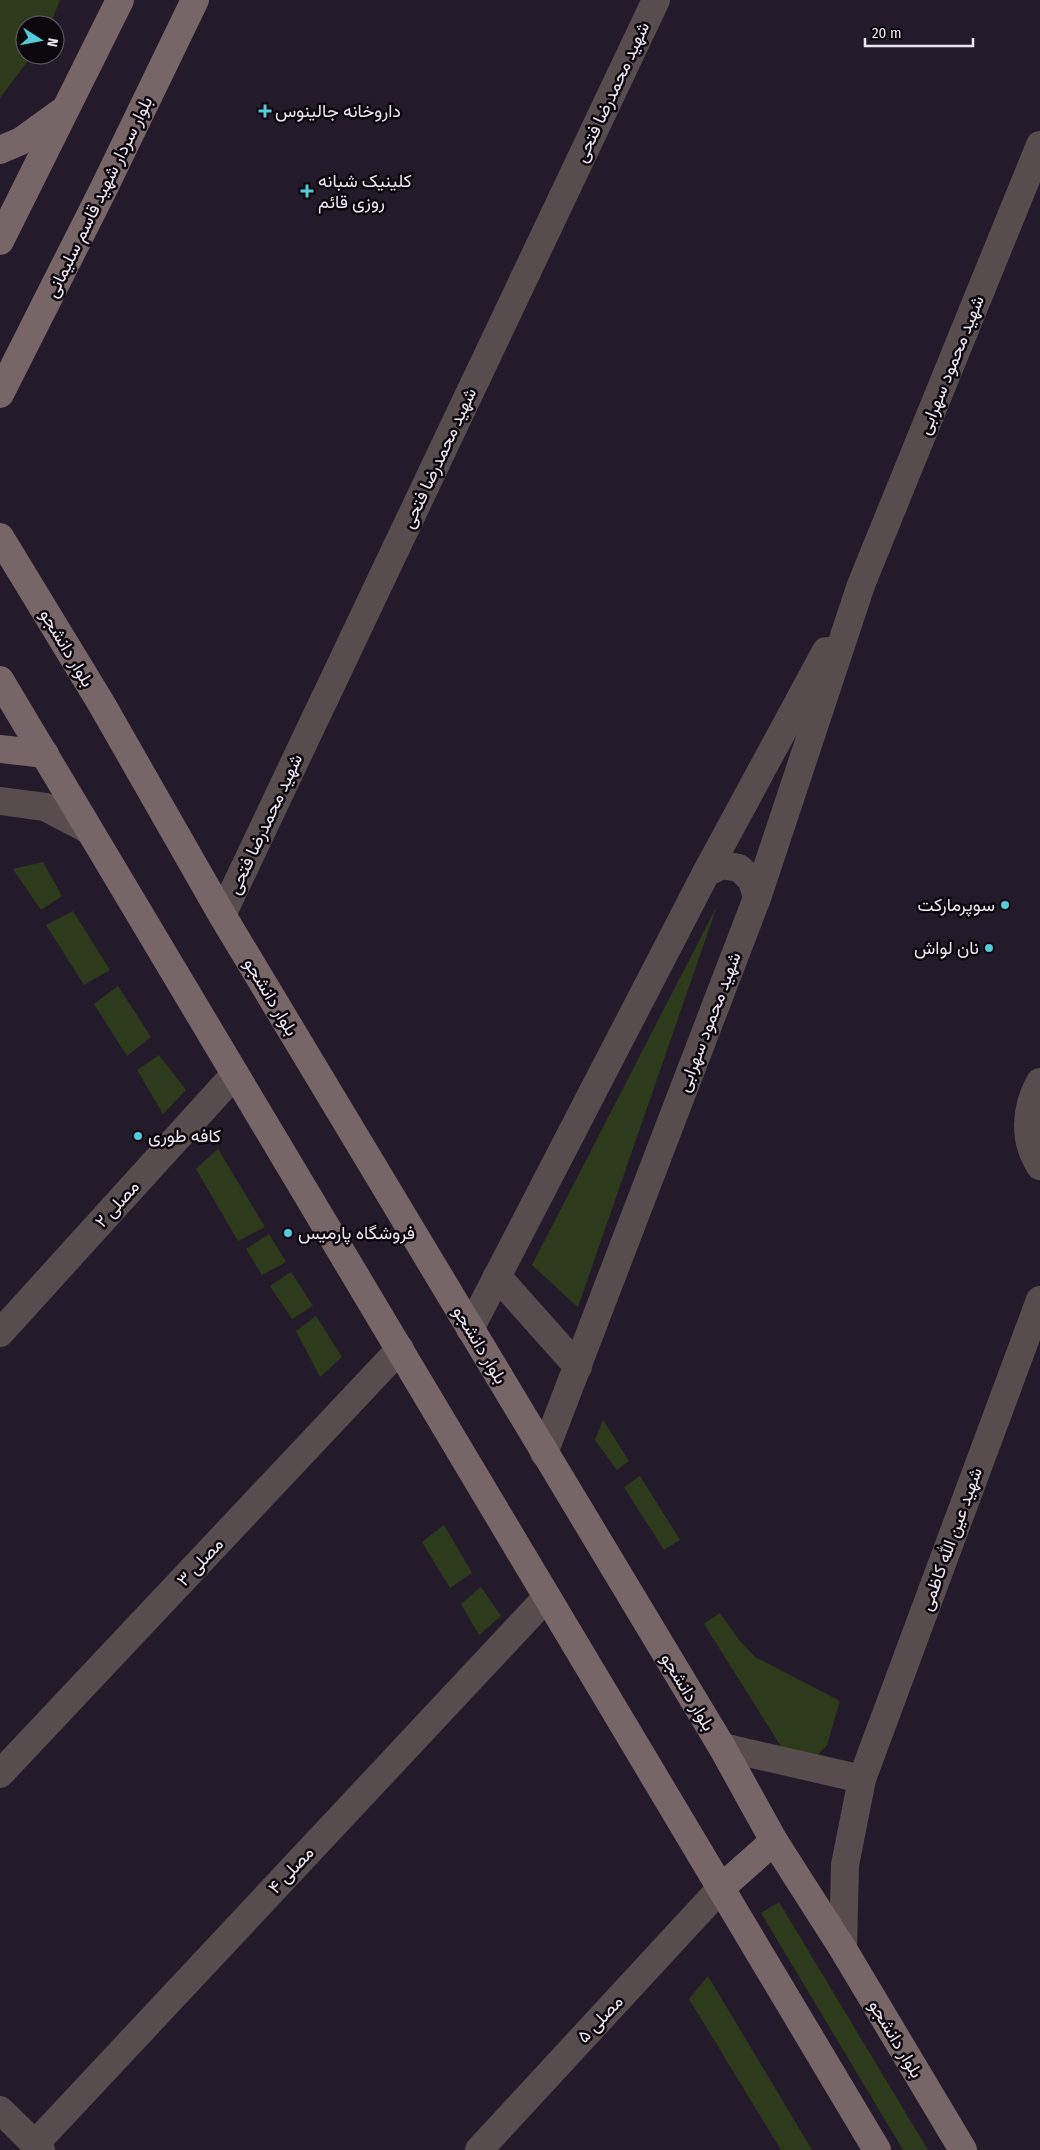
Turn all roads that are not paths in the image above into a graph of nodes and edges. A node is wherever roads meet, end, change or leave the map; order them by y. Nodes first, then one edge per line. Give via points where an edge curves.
1 (120, 0) edge
2 (195, 0) edge
3 (656, 0) edge
4 (68, 108) junction
5 (1040, 144) edge
6 (0, 150) edge
7 (0, 241) edge
8 (0, 394) edge
9 (0, 537) edge
10 (861, 586) junction
11 (0, 680) edge
12 (0, 749) edge
13 (45, 754) junction
14 (0, 801) edge
15 (89, 830) junction
16 (706, 872) junction
17 (756, 898) junction
18 (222, 915) junction
19 (235, 1074) junction
20 (1040, 1082) edge
21 (1040, 1166) edge
22 (497, 1276) junction
23 (1040, 1300) edge
24 (470, 1329) junction
25 (0, 1333) edge
26 (400, 1349) junction
27 (578, 1367) junction
28 (544, 1453) junction
29 (547, 1597) junction
30 (722, 1747) junction
31 (0, 1774) edge
32 (862, 1778) junction
33 (774, 1841) junction
34 (720, 1888) junction
35 (842, 1949) junction
36 (0, 2110) edge
37 (38, 2147) edge
38 (479, 2150) edge
39 (877, 2150) edge
40 (963, 2150) edge

1 - 4 main road
2 - 8 main road, بلوار سردار شهید قاسم سلیمانی
3 - 18 street, شهید محمدرضا فتحی
4 - 6 main road via 22,141
4 - 7 main road
5 - 10 street, شهید محمود سهرابی
9 - 18 main road, بلوار دانشجو via 101,703
10 - 16 street, شهید محمود سهرابی
10 - 17 street, شهید محمود سهرابی
11 - 13 main road
12 - 13 main road
13 - 15 main road
14 - 15 street via 45,807
15 - 19 main road
16 - 17 street via 722,865 739,868 752,880
16 - 22 street, شهید محمود سهرابی
17 - 27 street, شهید محمود سهرابی
18 - 24 main road, بلوار دانشجو
19 - 25 street, مصلی ۲
19 - 26 main road
20 - 21 street via 1032,1096 1028,1116 1028,1137
22 - 24 street, شهید محمود سهرابی
22 - 27 street
23 - 32 street, شهید عین الله کاظمی
24 - 28 main road, بلوار دانشجو
26 - 29 main road
26 - 31 street, مصلی ۳
27 - 28 street, شهید محمود سهرابی
28 - 30 main road, بلوار دانشجو
29 - 34 main road
29 - 37 street, مصلی ۴
30 - 32 street
30 - 33 main road, بلوار دانشجو
32 - 35 street, شهید عین الله کاظمی via 845,1865
33 - 34 main road
33 - 35 main road, بلوار دانشجو
34 - 38 street, مصلی ۵
34 - 39 main road
35 - 40 main road, بلوار دانشجو
36 - 37 street

